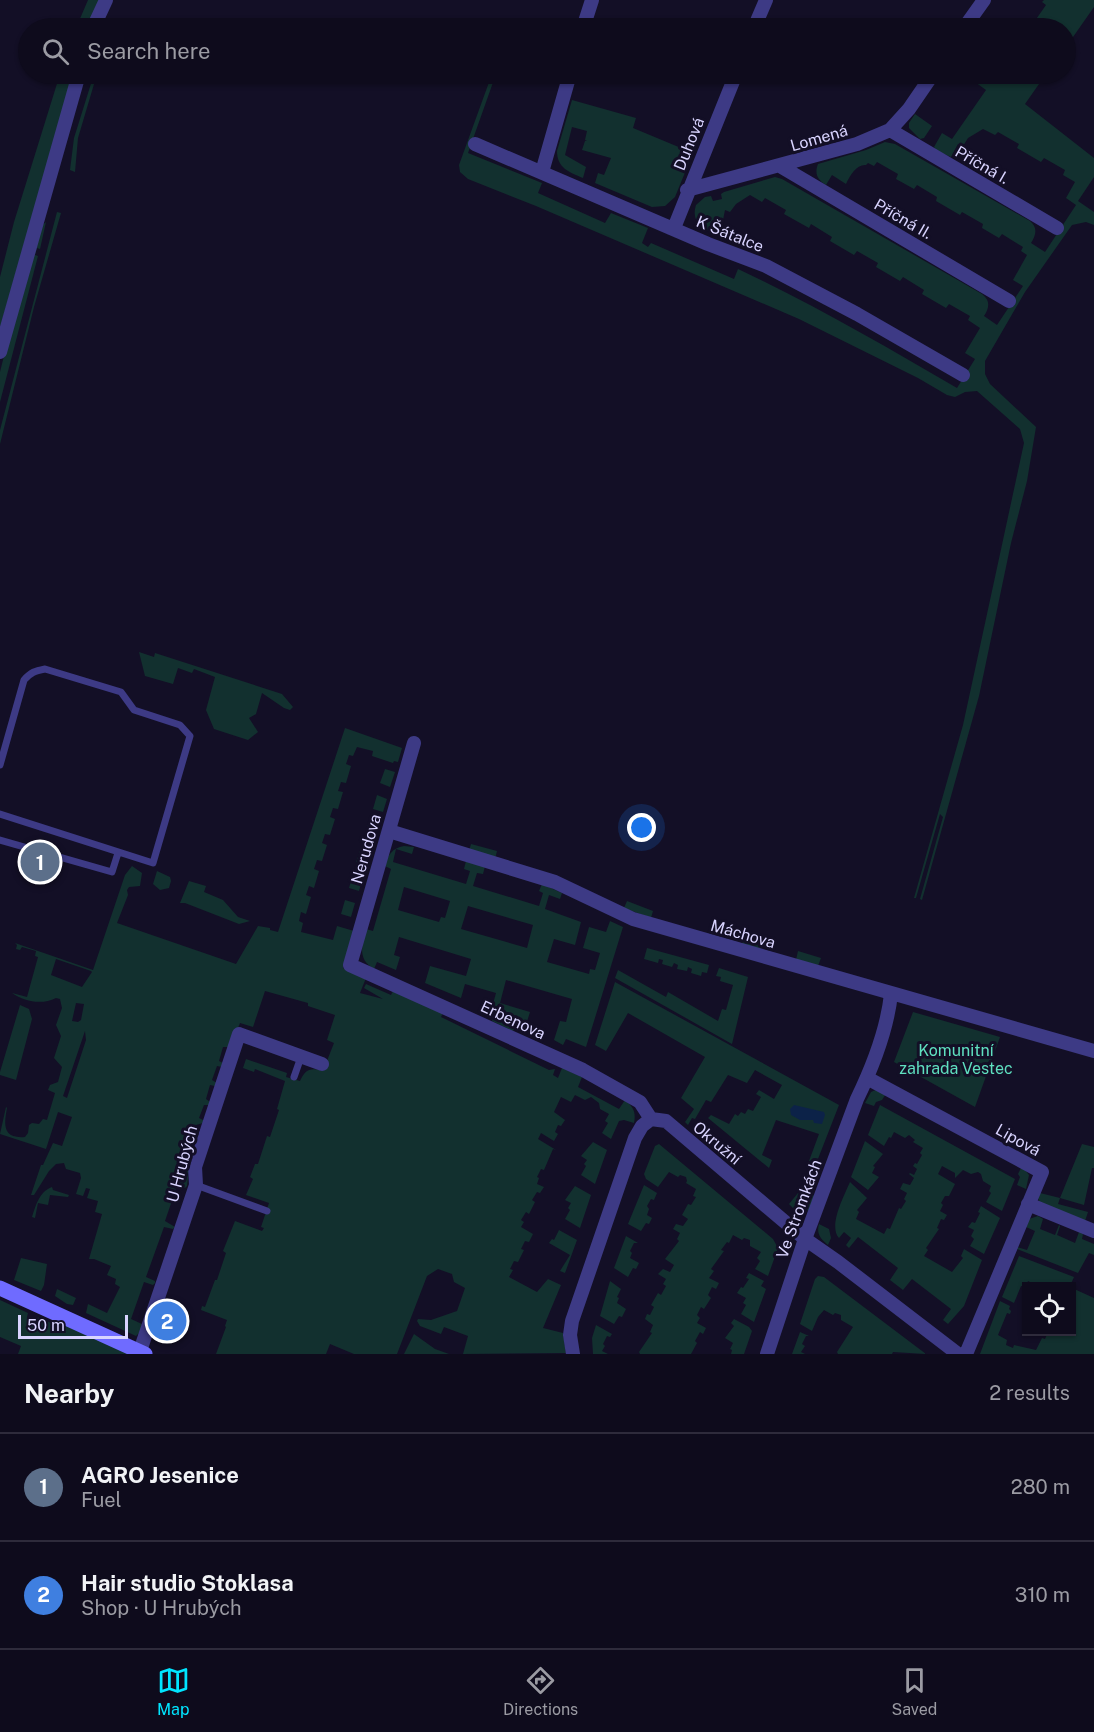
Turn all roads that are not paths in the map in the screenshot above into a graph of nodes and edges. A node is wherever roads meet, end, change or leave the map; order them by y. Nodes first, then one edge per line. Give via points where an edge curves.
1 (106, 0) edge
2 (592, 0) edge
3 (766, 0) edge
4 (984, 0) edge
5 (98, 18) edge
6 (586, 18) edge
7 (758, 18) edge
8 (971, 18) edge
9 (76, 84) edge
10 (567, 84) edge
11 (732, 84) edge
12 (926, 84) edge
13 (890, 130) junction
14 (475, 144) dead end
15 (780, 166) junction
16 (542, 172) junction
17 (687, 190) junction
18 (674, 228) junction
19 (1057, 228) dead end
20 (1009, 301) dead end
21 (0, 352) edge
22 (963, 375) dead end
23 (414, 743) dead end
24 (0, 765) edge
25 (0, 814) edge
26 (389, 831) junction
27 (0, 840) edge
28 (118, 853) junction
29 (350, 965) joint
30 (891, 994) junction
31 (1094, 1051) edge
32 (301, 1057) junction
33 (322, 1064) dead end
34 (294, 1077) dead end
35 (867, 1078) junction
36 (651, 1119) junction
37 (196, 1185) junction
38 (1028, 1204) junction
39 (267, 1210) dead end
40 (1094, 1232) edge
41 (805, 1239) junction
42 (0, 1288) edge
43 (143, 1352) edge
44 (573, 1354) edge
45 (767, 1354) edge
46 (958, 1354) edge
47 (966, 1354) edge

1 - 5 street
2 - 6 street
3 - 7 street
4 - 8 street
9 - 21 street
10 - 16 street
11 - 17 street, Duhová
12 - 13 street, Lomená
13 - 15 street, Lomená via 857,144
13 - 19 street, Příčná I.
14 - 16 street, K Šátalce
15 - 17 street, Lomená
15 - 20 street, Příčná II.
16 - 18 street, K Šátalce
17 - 18 street, Duhová
18 - 22 street, K Šátalce via 766,266
23 - 26 street, Nerudova
24 - 28 lane via 24,680 32,671 45,669 121,693 134,710 180,725 190,736 153,863
25 - 28 lane
26 - 29 street, Nerudova
26 - 30 street, Máchova via 555,882 629,918
27 - 28 lane via 112,872
29 - 36 street, Erbenova via 615,1087 640,1102
30 - 31 street, Máchova
30 - 35 street, Ve Stromkách via 888,1017
32 - 33 street, U Hrubých
32 - 34 lane
32 - 37 street, U Hrubých via 239,1034 195,1167
35 - 38 street, Lipová via 1042,1172
35 - 41 street, Ve Stromkách
36 - 41 street, Okružní via 666,1121
36 - 44 street via 635,1138 572,1322
37 - 39 lane
37 - 43 street, U Hrubých
38 - 40 street
38 - 47 street, Lipová
41 - 45 street, Ve Stromkách
41 - 46 street, Okružní
42 - 43 street

